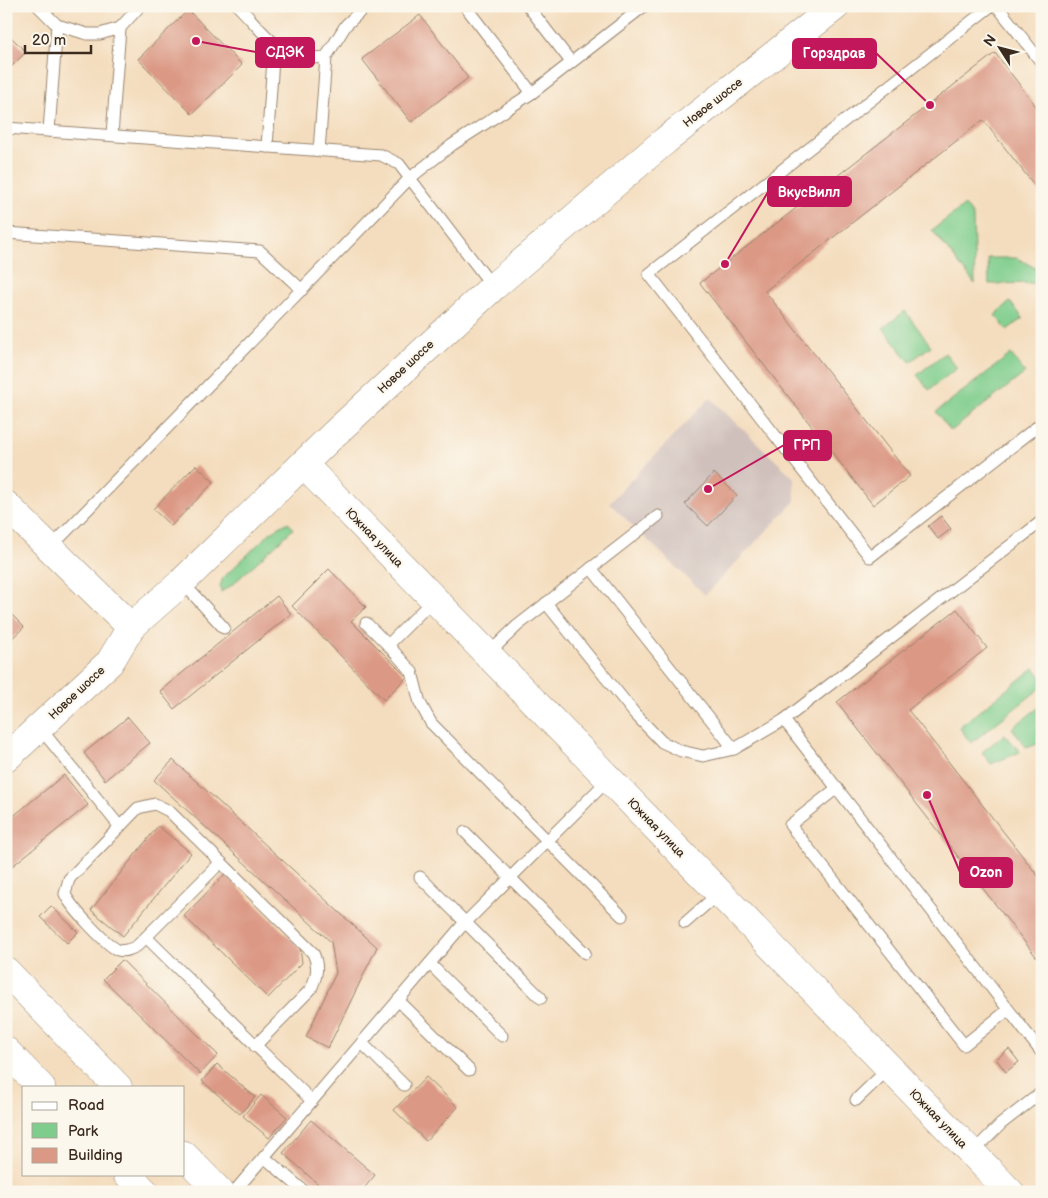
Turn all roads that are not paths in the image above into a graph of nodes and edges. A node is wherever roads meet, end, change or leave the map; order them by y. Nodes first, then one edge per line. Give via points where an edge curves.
1 (38, 6) edge
2 (140, 6) edge
3 (238, 6) edge
4 (366, 6) edge
5 (465, 6) edge
6 (528, 6) edge
7 (644, 6) edge
8 (836, 6) edge
9 (991, 6) edge
10 (997, 6) edge
11 (56, 24) junction
12 (120, 28) junction
13 (274, 44) junction
14 (326, 57) junction
15 (572, 62) junction
16 (1042, 63) edge
17 (532, 93) junction
18 (6, 128) edge
19 (49, 131) junction
20 (112, 136) junction
21 (267, 147) junction
22 (319, 151) junction
23 (410, 178) junction
24 (6, 233) edge
25 (493, 287) junction
26 (302, 290) junction
27 (1042, 423) edge
28 (303, 464) junction
29 (6, 505) edge
30 (658, 516) dead end
31 (1042, 521) edge
32 (50, 548) junction
33 (591, 568) junction
34 (182, 582) junction
35 (434, 599) junction
36 (546, 603) junction
37 (366, 622) dead end
38 (131, 627) junction
39 (224, 628) dead end
40 (388, 645) junction
41 (488, 654) junction
42 (784, 720) junction
43 (40, 728) junction
44 (734, 748) junction
45 (9, 750) edge
46 (609, 779) junction
47 (837, 788) junction
48 (120, 827) junction
49 (464, 832) dead end
50 (548, 841) junction
51 (221, 862) junction
52 (420, 877) dead end
53 (510, 878) junction
54 (719, 893) junction
55 (622, 916) dead end
56 (466, 922) junction
57 (685, 923) dead end
58 (146, 938) junction
59 (585, 953) dead end
60 (430, 964) junction
61 (6, 971) edge
62 (541, 998) dead end
63 (398, 1000) junction
64 (1008, 1010) junction
65 (502, 1036) dead end
66 (362, 1043) junction
67 (255, 1046) junction
68 (6, 1051) edge
69 (1042, 1053) edge
70 (889, 1068) junction
71 (469, 1070) dead end
72 (404, 1085) dead end
73 (40, 1086) edge
74 (117, 1086) edge
75 (1042, 1092) edge
76 (856, 1100) dead end
77 (312, 1101) junction
78 (972, 1153) junction
79 (185, 1156) edge
80 (264, 1157) junction
81 (129, 1176) edge
82 (145, 1192) edge
83 (220, 1192) edge
84 (234, 1192) edge
85 (305, 1192) edge
86 (1010, 1192) edge

1 - 11 lane
2 - 12 lane
3 - 13 lane
4 - 14 lane via 346,26
5 - 17 lane
6 - 15 lane
7 - 15 lane
8 - 25 street, Новое шоссе via 666,140
9 - 27 lane via 649,274 870,557
10 - 16 lane
11 - 12 lane via 87,34
11 - 19 lane
12 - 20 lane
13 - 14 lane via 301,58
13 - 21 lane
14 - 22 lane
15 - 17 lane
17 - 23 lane via 452,145
18 - 19 lane
19 - 20 lane
20 - 21 lane
21 - 22 lane
22 - 23 lane via 381,155 399,164
23 - 25 lane
23 - 26 lane
24 - 26 lane via 260,251
25 - 28 street, Новое шоссе
26 - 32 lane
28 - 34 street, Новое шоссе
28 - 35 street, Южная улица
29 - 32 street
30 - 33 lane
31 - 42 lane
32 - 38 street
33 - 36 lane
33 - 44 lane
34 - 38 street, Новое шоссе
34 - 39 lane
35 - 40 lane
35 - 41 street, Южная улица
36 - 41 lane
36 - 44 lane via 662,742 703,756
37 - 40 lane
38 - 43 street, Новое шоссе via 110,662
40 - 50 lane via 412,672 420,703 431,723
41 - 46 street, Южная улица
42 - 44 lane
42 - 47 lane
43 - 45 street, Новое шоссе
43 - 48 lane
46 - 50 lane
46 - 54 street, Южная улица
47 - 64 lane
47 - 64 lane via 790,825 964,1045
48 - 51 lane via 138,808 147,804 162,806
48 - 58 lane via 68,879 65,894 74,909 119,950 137,946
49 - 53 lane
50 - 53 lane
50 - 55 lane
51 - 58 lane
51 - 67 lane via 313,952 317,961 316,979 311,989
52 - 56 lane
53 - 56 lane
53 - 59 lane
54 - 57 lane
54 - 70 street, Южная улица
56 - 60 lane
56 - 62 lane
58 - 67 lane
60 - 63 lane
60 - 65 lane
61 - 74 street
63 - 66 lane
63 - 71 lane
64 - 69 lane
66 - 72 lane
66 - 77 lane
67 - 77 lane
68 - 73 street
70 - 76 lane
70 - 78 street, Южная улица
75 - 78 lane via 1001,1124
77 - 80 lane
78 - 86 street, Южная улица
79 - 83 street
80 - 84 lane
80 - 85 lane
81 - 82 street

